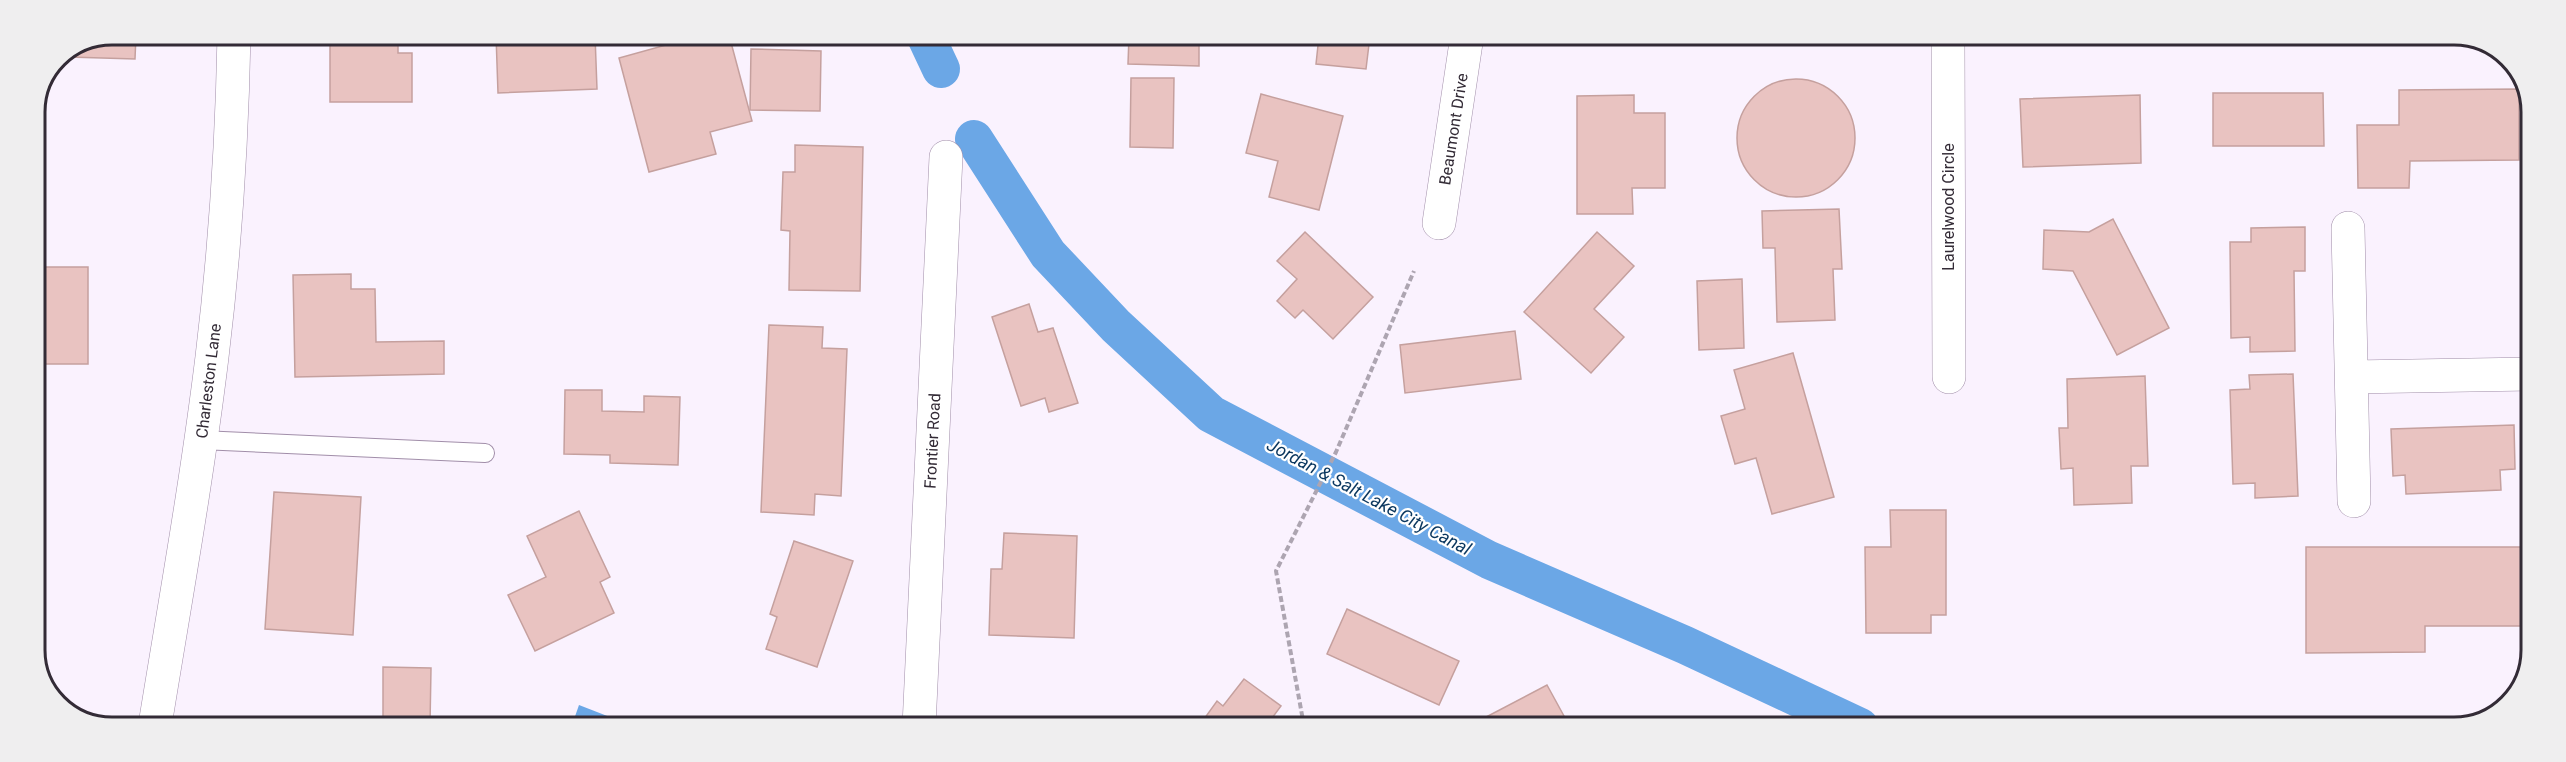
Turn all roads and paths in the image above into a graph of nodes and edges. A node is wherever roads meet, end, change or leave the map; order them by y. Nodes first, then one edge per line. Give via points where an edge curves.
1 (234, 45) edge
2 (1466, 45) edge
3 (1948, 45) edge
4 (946, 157) dead end
5 (1439, 223) dead end
6 (2348, 228) dead end
7 (1414, 271) dead end
8 (2521, 374) edge
9 (1948, 377) dead end
10 (2352, 377) junction
11 (201, 440) junction
12 (485, 453) dead end
13 (2354, 501) dead end
14 (155, 717) edge
15 (919, 717) edge
16 (1302, 717) edge

1 - 11 street, Charleston Lane via 221,270
2 - 5 street, Beaumont Drive
3 - 9 street, Laurelwood Circle
4 - 15 street, Frontier Road
6 - 10 street
7 - 16 path via 1336,452 1276,571
8 - 10 street
10 - 13 street
11 - 12 lane
11 - 14 street, Charleston Lane

